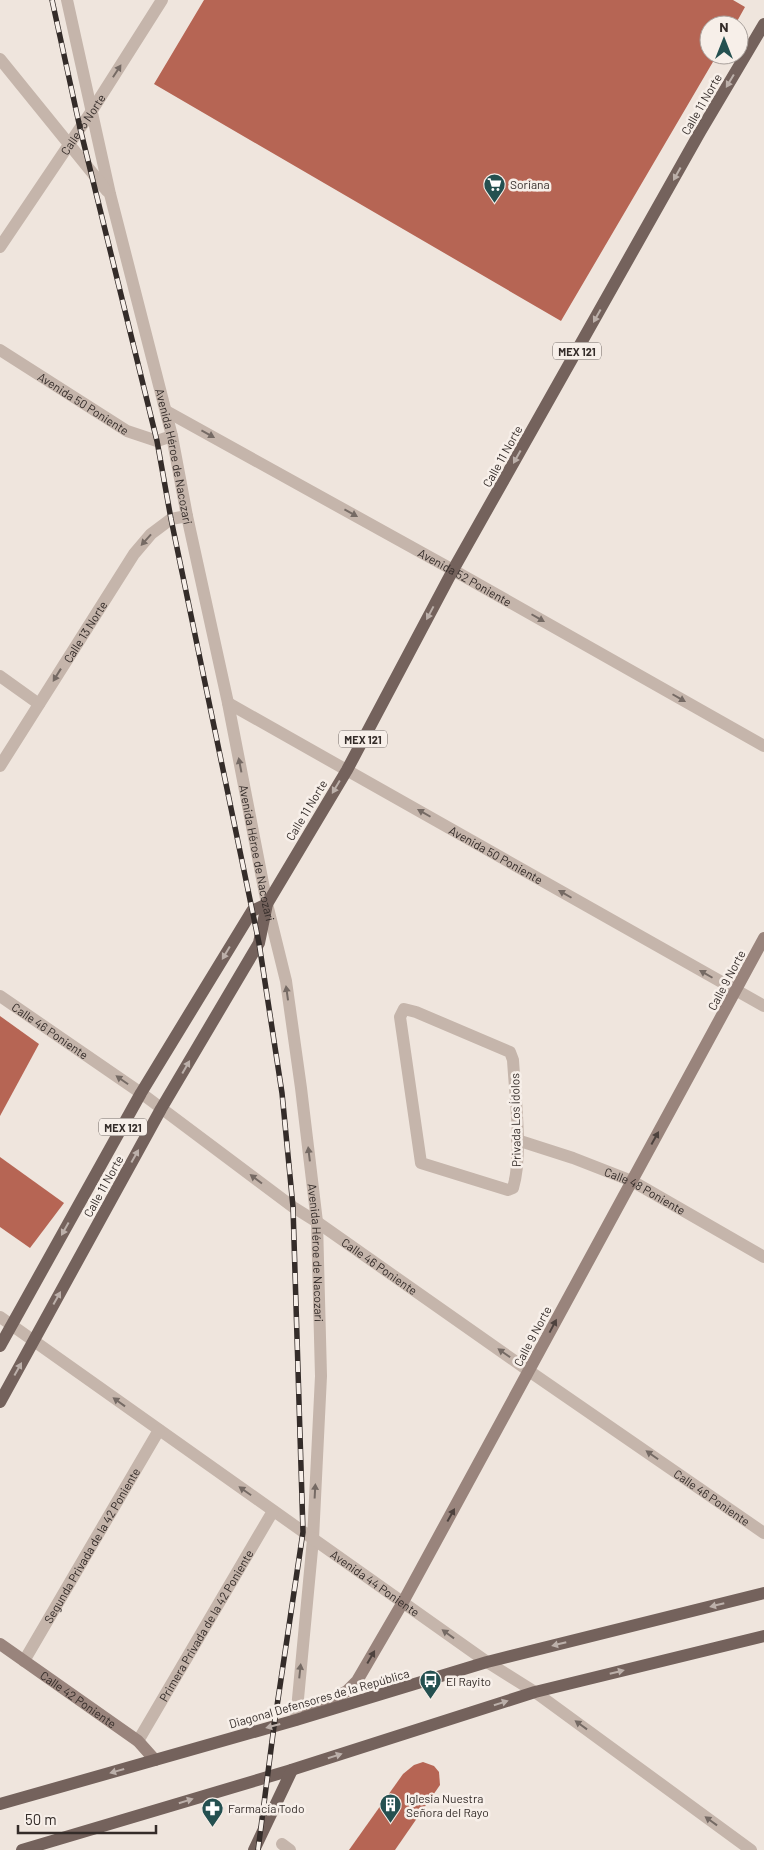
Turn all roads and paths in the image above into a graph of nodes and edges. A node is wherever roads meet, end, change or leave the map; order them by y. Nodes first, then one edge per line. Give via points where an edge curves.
1 (67, 0) edge
2 (162, 0) edge
3 (764, 24) edge
4 (0, 59) edge
5 (91, 112) junction
6 (69, 144) junction
7 (110, 194) junction
8 (0, 247) edge
9 (0, 350) edge
10 (166, 411) junction
11 (172, 436) junction
12 (187, 516) junction
13 (453, 570) junction
14 (0, 676) edge
15 (228, 703) junction
16 (39, 704) junction
17 (764, 746) edge
18 (0, 766) edge
19 (346, 770) junction
20 (267, 904) junction
21 (764, 938) edge
22 (736, 991) junction
23 (0, 996) edge
24 (764, 1006) edge
25 (141, 1094) junction
26 (161, 1109) junction
27 (517, 1140) junction
28 (632, 1181) junction
29 (317, 1222) junction
30 (764, 1257) edge
31 (0, 1317) edge
32 (11, 1325) junction
33 (34, 1341) junction
34 (0, 1346) edge
35 (529, 1371) junction
36 (0, 1402) edge
37 (158, 1430) junction
38 (273, 1511) junction
39 (764, 1532) edge
40 (313, 1539) junction
41 (764, 1593) edge
42 (403, 1602) junction
43 (764, 1636) edge
44 (0, 1644) edge
45 (24, 1661) junction
46 (487, 1662) junction
47 (535, 1692) junction
48 (296, 1720) junction
49 (138, 1741) junction
50 (155, 1760) junction
51 (292, 1770) junction
52 (0, 1804) edge
53 (22, 1850) edge
54 (254, 1850) edge
55 (751, 1850) edge

1 - 5 street, Avenida Héroe de Nacozari
5 -> 2 street, Calle 15 Norte
3 -> 13 main road, Calle 11 Norte / MEX 121
4 - 6 street
5 - 6 street, Calle 15 Norte
5 - 7 street, Avenida Héroe de Nacozari
6 - 7 street
6 - 8 street, Calle 15 Norte
7 - 10 street, Avenida Héroe de Nacozari
9 - 11 street, Avenida 50 Poniente via 128,431 157,441
10 - 11 street, Avenida Héroe de Nacozari
10 -> 13 street, Avenida 52 Poniente
11 - 12 street, Avenida Héroe de Nacozari
12 - 15 street, Avenida Héroe de Nacozari
12 -> 16 street, Calle 13 Norte via 171,519 151,534 134,554
13 -> 17 street, Avenida 52 Poniente
13 -> 19 main road, Calle 11 Norte / MEX 121
14 - 16 street
15 - 19 street, Avenida 50 Poniente
20 -> 15 street, Avenida Héroe de Nacozari
16 - 18 street, Calle 13 Norte
19 -> 20 main road, Calle 11 Norte / MEX 121
22 -> 19 street, Avenida 50 Poniente
20 -> 25 main road, Calle 11 Norte / MEX 121 via 252,911
26 -> 20 main road, Calle 11 Norte / MEX 121 via 259,943
29 -> 20 street, Avenida Héroe de Nacozari via 286,982
21 - 22 main road, Calle 9 Norte
22 - 24 street, Avenida 50 Poniente
28 -> 22 main road, Calle 9 Norte
25 -> 23 street, Calle 46 Poniente
25 - 26 street, Calle 46 Poniente
25 -> 32 main road, Calle 11 Norte / MEX 121
29 -> 26 street, Calle 46 Poniente
33 -> 26 main road, Calle 11 Norte / MEX 121
27 - 27 street, Privada Los Ídolos via 510,1052 404,1009 400,1018 421,1163 508,1190 513,1188 516,1179
27 - 28 street, Calle 48 Poniente
28 - 30 street, Calle 48 Poniente
35 -> 28 main road, Calle 9 Norte
35 -> 29 street, Calle 46 Poniente
40 -> 29 street, Avenida Héroe de Nacozari via 321,1376
31 - 32 street, Avenida 44 Poniente
32 - 33 street, Avenida 44 Poniente
32 - 34 main road, Calle 11 Norte / MEX 121
36 -> 33 main road, Calle 11 Norte / MEX 121
37 -> 33 street, Avenida 44 Poniente
39 -> 35 street, Calle 46 Poniente
42 -> 35 main road, Calle 9 Norte
38 -> 37 street, Avenida 44 Poniente
37 - 45 street, Segunda Privada de la 42 Poniente
38 - 40 street, Avenida 44 Poniente
38 - 49 street, Primera Privada de la 42 Poniente
40 - 42 street, Avenida 44 Poniente
48 -> 40 street, Avenida Héroe de Nacozari
41 -> 46 main road, Diagonal Defensores de la República
46 -> 42 street, Avenida 44 Poniente
48 -> 42 main road, Calle 9 Norte via 347,1691 357,1680
47 -> 43 main road
44 - 45 main road, Calle 42 Poniente
45 - 49 main road, Calle 42 Poniente
46 - 47 street, Avenida 44 Poniente
46 - 48 main road, Diagonal Defensores de la República
51 -> 47 main road
55 -> 47 street, Avenida 44 Poniente
48 -> 50 main road, Diagonal Defensores de la República
49 - 50 main road, Calle 42 Poniente
50 -> 52 main road, Diagonal Defensores de la República
53 -> 51 main road
51 - 54 main road

